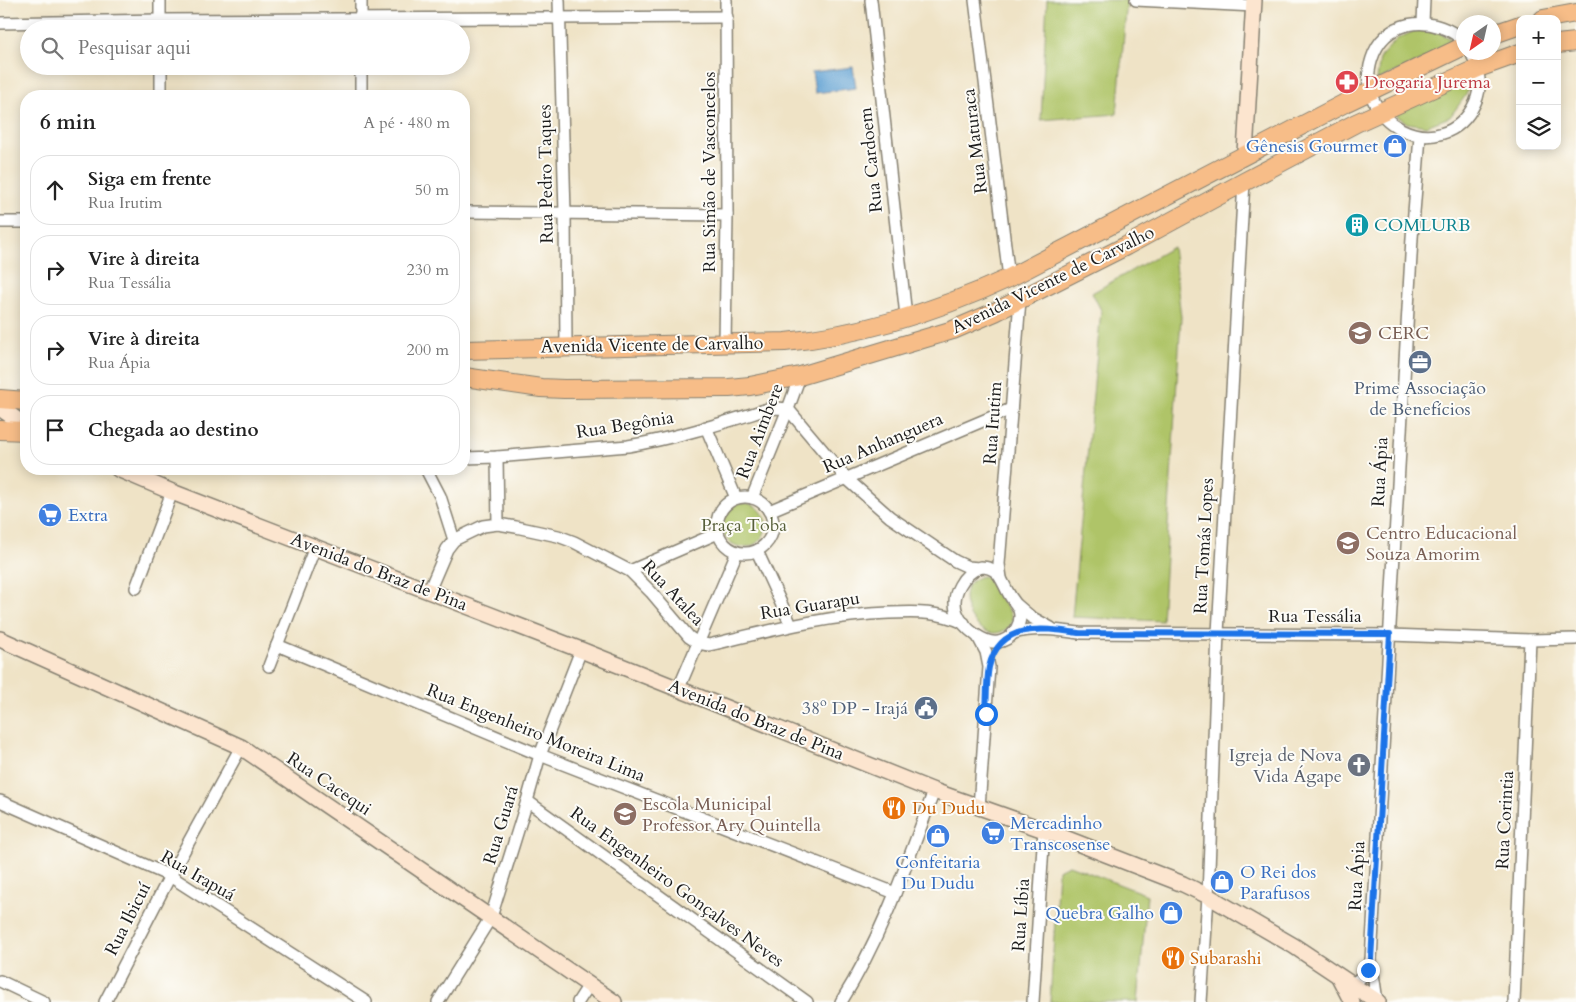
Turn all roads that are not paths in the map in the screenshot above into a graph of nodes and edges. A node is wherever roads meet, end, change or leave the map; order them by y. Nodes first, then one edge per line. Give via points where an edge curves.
1 (160, 0) edge
2 (361, 0) edge
3 (559, 0) edge
4 (726, 0) edge
5 (871, 0) edge
6 (975, 0) edge
7 (1136, 0) edge
8 (1424, 0) edge
9 (1254, 3) edge
10 (1576, 13) edge
11 (1561, 16) edge
12 (560, 17) junction
13 (727, 17) junction
14 (160, 20) edge
15 (361, 20) edge
16 (470, 20) edge
17 (1423, 22) junction
18 (0, 23) edge
19 (20, 23) edge
20 (1516, 26) edge
21 (1501, 32) edge
22 (1456, 33) edge
23 (1576, 42) edge
24 (1561, 44) edge
25 (1456, 50) edge
26 (1516, 57) edge
27 (1501, 58) edge
28 (1475, 60) edge
29 (161, 75) edge
30 (362, 75) edge
31 (161, 90) edge
32 (362, 90) edge
33 (1370, 91) junction
34 (1380, 112) junction
35 (1420, 136) junction
36 (1245, 153) junction
37 (1244, 182) junction
38 (470, 212) edge
39 (565, 213) junction
40 (727, 215) junction
41 (0, 222) edge
42 (20, 222) edge
43 (1009, 278) junction
44 (1020, 300) junction
45 (906, 316) junction
46 (726, 344) junction
47 (566, 346) junction
48 (470, 350) edge
49 (800, 376) junction
50 (470, 379) edge
51 (0, 399) edge
52 (20, 401) edge
53 (0, 408) edge
54 (788, 409) junction
55 (1011, 410) junction
56 (20, 422) edge
57 (706, 428) junction
58 (0, 430) edge
59 (20, 431) edge
60 (496, 457) junction
61 (470, 458) edge
62 (132, 475) edge
63 (429, 475) edge
64 (846, 478) junction
65 (172, 492) junction
66 (736, 498) junction
67 (752, 498) junction
68 (769, 511) junction
69 (498, 524) junction
70 (718, 534) junction
71 (454, 540) junction
72 (315, 547) junction
73 (1001, 549) junction
74 (757, 551) junction
75 (736, 552) junction
76 (943, 554) junction
77 (982, 568) junction
78 (630, 571) junction
79 (1001, 578) junction
80 (136, 588) dead end
81 (958, 590) junction
82 (429, 591) junction
83 (1017, 605) junction
84 (930, 613) junction
85 (964, 623) junction
86 (791, 625) junction
87 (1055, 630) junction
88 (1218, 633) junction
89 (1390, 634) junction
90 (977, 636) junction
91 (1009, 637) junction
92 (0, 639) edge
93 (1576, 639) edge
94 (1530, 640) junction
95 (698, 643) junction
96 (277, 646) junction
97 (581, 650) junction
98 (269, 666) dead end
99 (989, 667) junction
100 (678, 690) junction
101 (241, 746) junction
102 (540, 755) junction
103 (934, 791) junction
104 (0, 801) edge
105 (527, 801) junction
106 (979, 807) junction
107 (1044, 830) junction
108 (170, 876) junction
109 (896, 893) junction
110 (1208, 896) junction
111 (491, 916) junction
112 (1371, 960) junction
113 (1338, 975) junction
114 (0, 981) edge
115 (1352, 984) junction
116 (589, 985) junction
117 (44, 1002) edge
118 (105, 1002) edge
119 (366, 1002) edge
120 (438, 1002) edge
121 (578, 1002) edge
122 (614, 1002) edge
123 (806, 1002) edge
124 (840, 1002) edge
125 (1033, 1002) edge
126 (1201, 1002) edge
127 (1352, 1002) edge
128 (1378, 1002) edge
129 (1514, 1002) edge

1 - 14 street
2 - 15 street
3 - 12 street, Rua Pedro Taques
4 - 13 street, Rua Simão de Vasconcelos
5 - 45 street, Rua Cardoem
6 - 43 street, Rua Maturaca
7 - 9 street
8 - 17 street
9 - 36 main road
10 - 11 main road
12 - 13 street
12 - 16 street
12 - 39 street, Rua Pedro Taques
13 - 40 street, Rua Simão de Vasconcelos
17 - 22 street via 1440,25
17 - 33 street via 1409,24 1384,38 1370,63
18 - 19 street
20 - 21 main road
23 - 24 main road
25 - 33 main road, Avenida Vicente de Carvalho
26 - 27 main road, Avenida Vicente de Carvalho
28 - 34 main road, Avenida Vicente de Carvalho
28 - 35 street via 1480,83 1471,111 1449,130
29 - 31 street
30 - 32 street
33 - 34 street
33 - 36 main road, Avenida Vicente de Carvalho
34 - 35 street via 1391,124
34 - 37 main road, Avenida Vicente de Carvalho
35 - 89 street, Rua Ápia
36 - 43 main road, Avenida Vicente de Carvalho
37 - 44 main road, Avenida Vicente de Carvalho
37 - 88 street, Rua Tomás Lopes
38 - 39 street
39 - 40 street
39 - 47 street, Rua Pedro Taques
40 - 46 street, Rua Simão de Vasconcelos
41 - 42 street
43 - 45 main road, Avenida Vicente de Carvalho via 959,300
44 - 49 main road, Avenida Vicente de Carvalho via 953,330
44 - 55 street, Rua Irutim
45 - 46 main road, Avenida Vicente de Carvalho via 813,340
46 - 47 main road, Avenida Vicente de Carvalho
47 - 48 main road, Avenida Vicente de Carvalho
49 - 50 main road, Avenida Vicente de Carvalho via 729,388 626,389 541,388
49 - 54 street, Rua Aimbere
51 - 52 main road
53 - 56 main road
54 - 57 street, Rua Begônia via 768,409
54 - 64 street
54 - 67 street, Rua Aimbere
55 - 64 street, Rua Anhanguera
55 - 73 street, Rua Irutim
57 - 60 street, Rua Begônia via 628,446
57 - 66 street
58 - 59 main road
60 - 61 street, Rua Begônia
60 - 69 street
62 - 65 main road, Avenida do Braz de Pina
63 - 71 street via 440,496
64 - 68 street, Rua Anhanguera
64 - 76 street via 890,517
65 - 72 main road, Avenida do Braz de Pina
65 - 80 street
66 - 67 street
66 - 70 street via 720,512
67 - 68 street
68 - 74 street via 772,533 768,542
69 - 71 street, Rua Atalea via 483,526
69 - 78 street, Rua Atalea via 574,542
70 - 75 street via 723,543
70 - 78 street
71 - 82 street
72 - 82 main road, Avenida do Braz de Pina
72 - 96 street
73 - 77 street via 994,561
73 - 79 street, Rua Irutim
74 - 75 street
74 - 86 street
75 - 95 street
76 - 77 street via 964,566
76 - 81 street via 955,568
77 - 79 street via 994,570
77 - 81 street via 969,573
78 - 95 street, Rua Atalea via 688,637
79 - 83 street
81 - 84 street, Rua Guarapu via 946,607
81 - 85 street via 955,607
82 - 97 main road, Avenida do Braz de Pina
83 - 87 street, Rua Tessália via 1034,620
83 - 91 street via 1020,617
84 - 85 street, Rua Guarapu
84 - 86 street, Rua Guarapu via 871,614
85 - 90 street
86 - 95 street, Rua Guarapu via 709,645
87 - 88 street, Rua Tessália via 1079,633
87 - 91 street, Rua Tessália via 1030,630
88 - 89 street, Rua Tessália
88 - 110 street, Rua Tomás Lopes
89 - 94 street, Rua Tessália
89 - 112 street, Rua Ápia
90 - 91 street via 996,643
90 - 99 street via 986,652
91 - 99 street
92 - 101 main road, Rua Cacequi
93 - 94 street, Rua Tessália
94 - 129 street, Rua Corintia
95 - 100 street
96 - 98 street
96 - 102 street, Rua Engenheiro Moreira Lima
97 - 100 main road, Avenida do Braz de Pina
97 - 102 street, Rua Guará
99 - 106 street
100 - 103 main road, Avenida do Braz de Pina
101 - 108 street, Rua Ibicuí
101 - 111 main road, Rua Cacequi
102 - 105 street, Rua Guará
102 - 109 street, Rua Engenheiro Moreira Lima
103 - 106 main road, Avenida do Braz de Pina
103 - 109 street
104 - 108 street, Rua Irapuá
105 - 111 street, Rua Guará
105 - 123 street, Rua Engenheiro Gonçalves Neves
106 - 107 main road, Avenida do Braz de Pina
107 - 110 main road, Avenida do Braz de Pina
107 - 125 street, Rua Líbia
108 - 118 street, Rua Ibicuí
108 - 119 street, Rua Irapuá
109 - 124 street via 864,961
110 - 113 main road, Avenida do Braz de Pina
110 - 126 street, Rua Tomás Lopes
111 - 116 main road, Rua Cacequi
111 - 120 street, Rua Guará
112 - 115 street, Rua Ápia via 1368,970
112 - 128 street, Rua Ápia
113 - 115 main road, Avenida do Braz de Pina
113 - 127 main road
114 - 117 street
115 - 128 main road, Avenida do Braz de Pina
116 - 121 street
116 - 122 main road, Rua Cacequi

